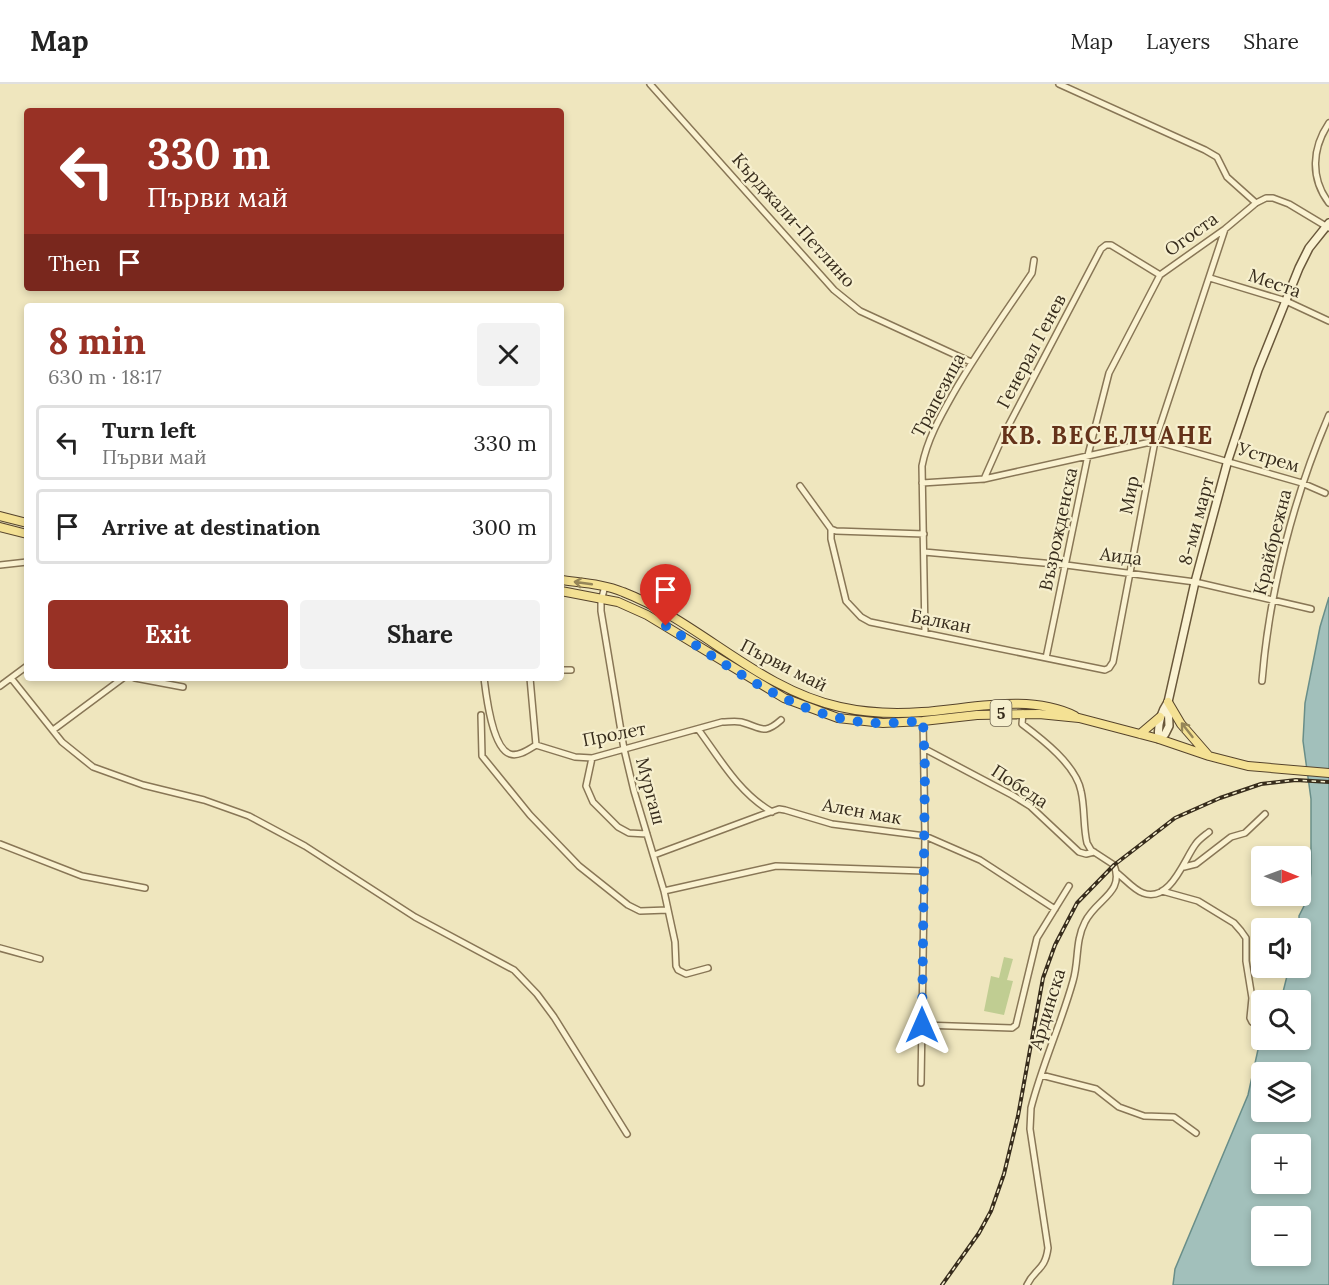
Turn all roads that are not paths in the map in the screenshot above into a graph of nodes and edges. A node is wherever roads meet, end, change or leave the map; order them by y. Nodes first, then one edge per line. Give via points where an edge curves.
1 (650, 84) edge
2 (1059, 84) edge
3 (1329, 123) edge
4 (1256, 203) junction
5 (1329, 203) edge
6 (1328, 226) edge
7 (1225, 229) junction
8 (1111, 245) joint
9 (1034, 260) dead end
10 (1160, 275) junction
11 (1210, 278) junction
12 (1286, 301) junction
13 (1329, 321) edge
14 (971, 362) junction
15 (1329, 415) edge
16 (1155, 441) junction
17 (1088, 455) junction
18 (1228, 460) junction
19 (984, 479) junction
20 (922, 483) junction
21 (1302, 483) junction
22 (800, 486) dead end
23 (1325, 494) dead end
24 (0, 516) edge
25 (24, 522) edge
26 (0, 527) edge
27 (831, 529) junction
28 (24, 533) edge
29 (924, 534) junction
30 (924, 552) junction
31 (24, 562) edge
32 (1066, 565) junction
33 (0, 566) edge
34 (1130, 572) junction
35 (564, 580) edge
36 (1195, 582) junction
37 (605, 586) junction
38 (564, 592) edge
39 (602, 598) junction
40 (1273, 601) junction
41 (1311, 609) dead end
42 (926, 633) junction
43 (1046, 658) junction
44 (24, 668) edge
45 (1109, 668) joint
46 (564, 670) edge
47 (571, 670) dead end
48 (1, 676) edge
49 (9, 680) junction
50 (119, 681) edge
51 (151, 681) edge
52 (484, 681) edge
53 (530, 681) edge
54 (1262, 681) dead end
55 (0, 686) edge
56 (183, 687) dead end
57 (1168, 702) junction
58 (1023, 713) junction
59 (481, 715) dead end
60 (923, 716) junction
61 (1160, 717) junction
62 (1079, 718) junction
63 (781, 720) dead end
64 (698, 729) junction
65 (53, 730) junction
66 (1140, 734) junction
67 (1159, 739) junction
68 (537, 745) junction
69 (925, 749) junction
70 (624, 750) junction
71 (1209, 756) junction
72 (592, 758) junction
73 (1329, 773) edge
74 (772, 812) junction
75 (1265, 814) dead end
76 (1209, 832) dead end
77 (647, 834) junction
78 (925, 836) junction
79 (0, 844) edge
80 (1094, 852) junction
81 (654, 855) junction
82 (1184, 867) junction
83 (924, 871) junction
84 (1117, 873) junction
85 (1069, 886) dead end
86 (145, 888) dead end
87 (664, 891) junction
88 (1162, 891) junction
89 (1054, 909) junction
90 (668, 910) junction
91 (0, 948) edge
92 (40, 959) dead end
93 (708, 969) dead end
94 (1251, 992) edge
95 (922, 1025) junction
96 (1041, 1075) junction
97 (921, 1083) dead end
98 (1196, 1133) dead end
99 (627, 1134) dead end
100 (1027, 1285) edge

1 - 14 street, Кърджали-Петлино via 834,290 860,311
2 - 4 street via 1217,157 1227,177
3 - 5 street via 1315,151 1318,181
4 - 6 street via 1266,198 1280,200
4 - 7 street, Огоста
6 - 12 main road, 8-ми март via 1309,248
7 - 10 street, Огоста
7 - 11 street, Мир
8 - 10 street, Огоста
8 - 19 street, Генерал Генев via 1101,249
9 - 14 street, Трапезица via 1032,273
10 - 17 street, Възрожденска via 1109,373
11 - 12 street, Места
11 - 16 street, Мир
12 - 13 street, Места
12 - 18 main road, 8-ми март
14 - 20 street, Трапезица via 930,440 922,466
15 - 21 street, Крайбрежна
16 - 17 street, Устрем
16 - 18 street, Устрем
16 - 34 street, Мир
17 - 19 street, Устрем
17 - 32 street, Възрожденска
18 - 21 street, Устрем
18 - 36 main road, 8-ми март
19 - 20 street, Устрем
20 - 29 street, Трапезица
21 - 23 street, Устрем
21 - 40 street, Крайбрежна
22 - 27 street
24 - 25 main road
26 - 28 main road
27 - 29 street
27 - 42 street, Балкан via 846,601 870,622
29 - 30 street, Трапезица
30 - 32 street, Аида
30 - 42 street, Трапезица
31 - 33 street
32 - 34 street, Аида
32 - 43 street, Възрожденска
34 - 36 street, Аида
34 - 45 street, Мир
37 -> 35 main road, Първи май / 5
36 - 40 street, Аида
36 - 57 main road, 8-ми март
37 - 39 street, Мургаш
37 - 60 main road, Първи май / 5 via 652,605 765,677 819,702
38 - 39 main road, Първи май / 5
39 - 60 main road, Първи май / 5 via 647,615 794,703 856,721 883,723
39 - 70 street, Мургаш
40 - 41 street, Аида
40 - 54 street, Крайбрежна
42 - 43 street, Балкан
43 - 45 street, Балкан
44 - 49 street
46 - 47 street
48 - 49 street
49 - 55 street
49 - 65 street
50 - 65 street
51 - 56 street
52 - 68 street via 490,716 503,749 517,754
53 - 68 street
57 - 61 main road
57 - 67 main road via 1168,726
71 -> 57 main road
58 - 60 main road, Първи май / 5
58 - 62 main road, Първи май / 5
58 - 80 street via 1022,724 1075,774 1081,789 1086,837
59 - 90 street via 482,756 530,815 579,866 628,905 640,911
60 - 62 main road, Първи май / 5 via 1019,705 1063,710
60 - 69 street
61 - 66 main road
61 - 67 main road
62 - 66 main road, Първи май / 5
63 - 64 street, Пролет via 765,730 731,721
64 - 70 street, Пролет
64 - 74 street via 745,793
65 - 99 street via 93,767 228,808 287,835 388,901 514,970 554,1017
66 - 67 main road, Първи май / 5
67 - 71 main road, Първи май / 5
68 - 72 street, Пролет
69 - 78 street
69 - 80 street, Победа via 1030,806 1079,852
70 - 72 street, Пролет
70 - 77 street, Мургаш
71 - 73 main road, Първи май / 5 via 1248,766
72 - 77 street via 586,786 593,801 618,827 629,833
74 - 78 street, Ален мак via 785,810 862,830
74 - 81 street, Ален мак
75 - 82 street via 1245,832 1231,837 1196,864
76 - 82 street via 1196,844
77 - 81 street, Мургаш
78 - 83 street
78 - 89 street, Ален мак via 980,860
79 - 86 street via 82,876
80 - 84 street via 1114,865
81 - 87 street, Мургаш
82 - 88 street
83 - 87 street via 776,866
83 - 95 street
84 - 88 street via 1144,894
84 - 96 street, Ардинска via 1116,884 1085,920 1079,934 1074,980
85 - 89 street
87 - 90 street, Мургаш
88 - 94 street via 1198,902 1234,923 1246,938
89 - 95 street via 1037,938 1016,1025
90 - 93 street, Мургаш via 678,970 686,974
91 - 92 street
95 - 97 street
96 - 98 street via 1096,1089 1119,1107 1144,1116 1174,1117
96 - 100 street, Ардинска via 1031,1108 1030,1129 1048,1248 1043,1267

